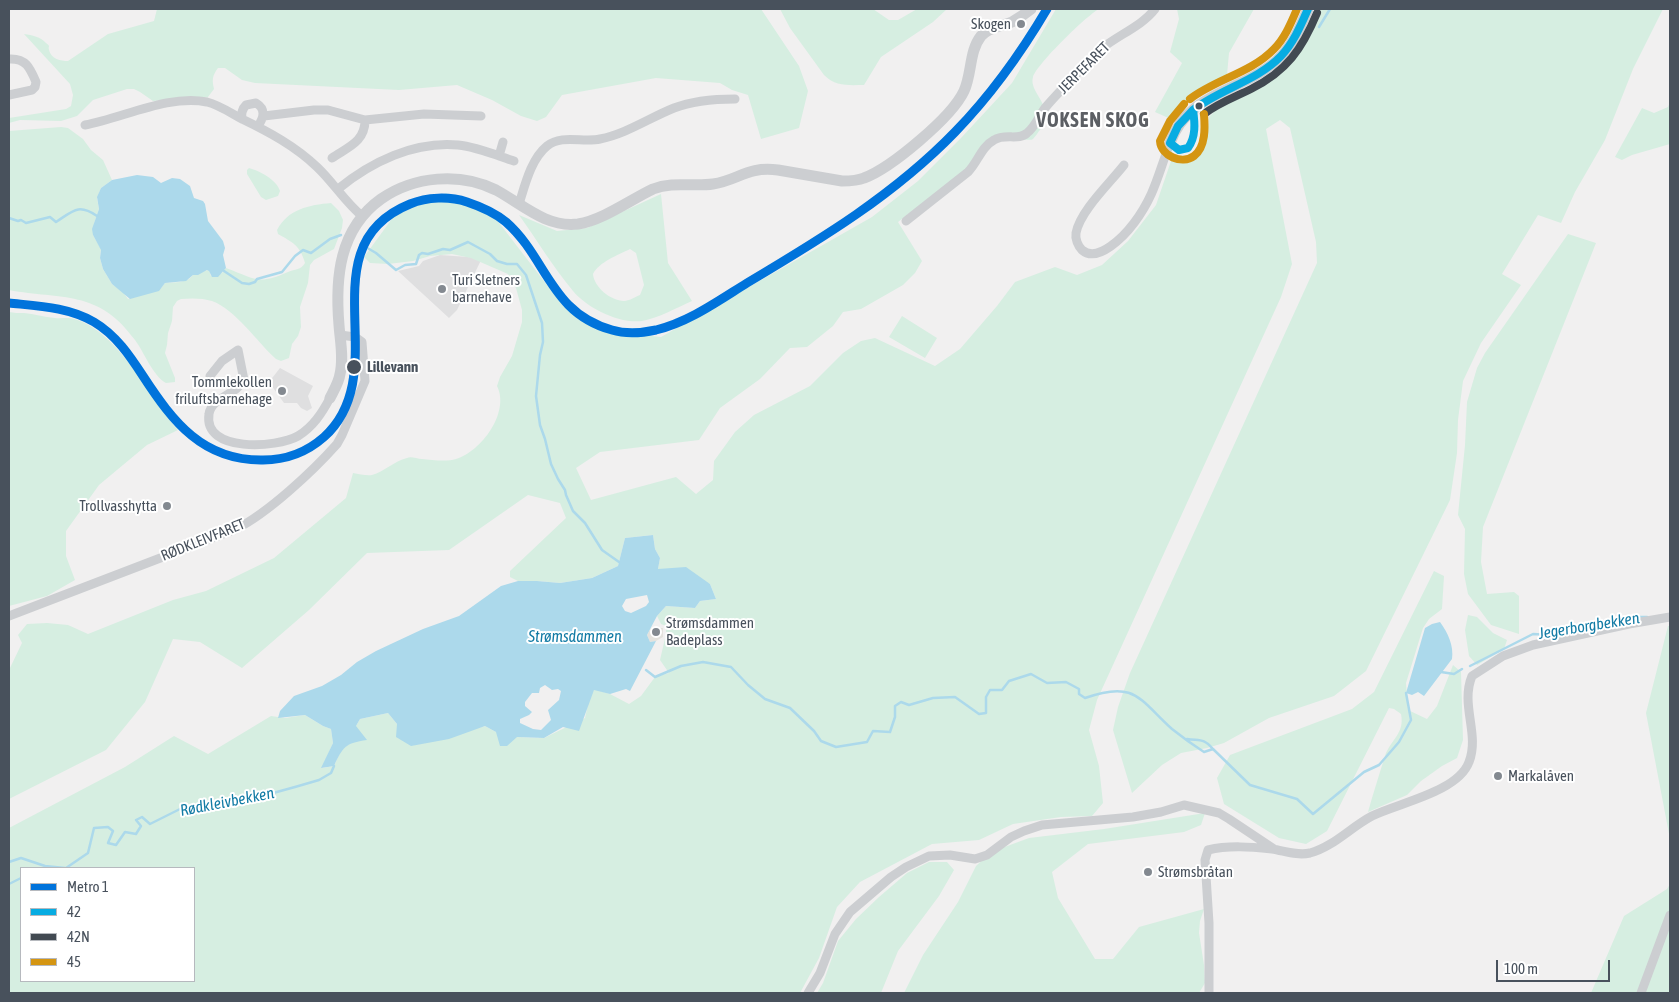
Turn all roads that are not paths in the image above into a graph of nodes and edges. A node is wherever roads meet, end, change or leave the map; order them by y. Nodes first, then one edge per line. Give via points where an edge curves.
1 (1031, 9) edge
2 (1155, 9) edge
3 (1308, 9) edge
4 (9, 59) edge
5 (9, 95) edge
6 (735, 99) dead end
7 (264, 116) junction
8 (481, 116) dead end
9 (242, 119) junction
10 (365, 120) junction
11 (86, 126) dead end
12 (258, 126) junction
13 (503, 142) dead end
14 (1170, 143) joint
15 (499, 156) junction
16 (332, 158) dead end
17 (514, 161) dead end
18 (1124, 165) dead end
19 (338, 189) junction
20 (519, 204) junction
21 (362, 216) junction
22 (906, 221) dead end
23 (340, 336) junction
24 (210, 376) dead end
25 (330, 398) joint
26 (9, 616) edge
27 (1670, 617) edge
28 (1274, 850) junction
29 (1670, 915) edge
30 (808, 993) edge
31 (1209, 993) edge
32 (1641, 993) edge

1 - 20 street via 1020,18 981,36 966,89 954,106 895,160 863,178 836,181 760,169 714,184 662,186 592,220 572,224 548,220
2 - 22 street, JERPEFARET via 1101,49 1046,107 1027,134 1000,137 990,142 968,172
3 - 14 street via 1293,40 1280,57 1260,72 1197,106 1179,124
4 - 5 street via 24,62 36,87
6 - 20 street via 677,107 598,140 553,142 543,149 534,164
7 - 9 street via 260,106 251,103 243,109
7 - 10 street via 328,110
7 - 12 street
8 - 10 street via 424,114
9 - 11 street via 215,105 188,101 154,106
9 - 12 street
10 - 16 street via 360,138
12 - 19 street via 307,158
13 - 15 street
14 - 18 street via 1153,192 1133,224 1105,250 1088,254 1076,239 1083,213
15 - 17 street
15 - 19 street via 459,145 425,146 377,163
19 - 21 street
20 - 21 street via 482,184 442,179 399,189 381,199
21 - 23 street via 348,237 340,264
23 - 25 street via 341,373
23 - 26 street, RØDKLEIVFARET via 354,337 362,342 365,381 342,435 337,444 253,520
24 - 25 street via 222,361 238,350 244,380 212,405 209,418 219,436 239,444 258,446 290,440 306,431
27 - 28 street via 1533,645 1503,656 1470,680 1468,706 1473,745 1469,764 1456,778 1444,787 1372,816 1311,852 1294,854
28 - 30 street via 1229,819 1184,805 1133,817 1042,825 1011,837 987,855 975,859 929,856 891,877 850,912 835,934 820,973
28 - 31 street via 1234,847 1208,850 1205,860
29 - 32 street

